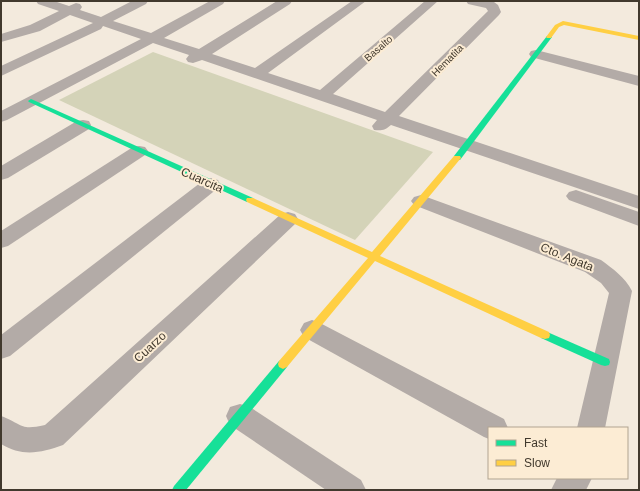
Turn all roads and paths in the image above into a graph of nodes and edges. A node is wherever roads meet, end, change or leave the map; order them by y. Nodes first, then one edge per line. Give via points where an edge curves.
1 (42, 1) edge
2 (90, 1) edge
3 (142, 1) edge
4 (219, 1) edge
5 (286, 1) edge
6 (360, 1) edge
7 (432, 1) edge
8 (472, 1) edge
9 (64, 10) junction
10 (99, 23) junction
11 (1, 38) edge
12 (639, 38) edge
13 (149, 40) junction
14 (536, 54) junction
15 (196, 57) junction
16 (1, 72) edge
17 (258, 73) junction
18 (639, 80) edge
19 (323, 95) junction
20 (31, 101) junction
21 (1, 116) edge
22 (384, 122) junction
23 (83, 125) junction
24 (464, 150) junction
25 (139, 151) junction
26 (1, 174) edge
27 (211, 184) junction
28 (421, 201) junction
29 (639, 202) edge
30 (288, 219) junction
31 (639, 219) edge
32 (1, 241) edge
33 (373, 258) junction
34 (312, 330) junction
35 (1, 349) edge
36 (605, 362) junction
37 (240, 416) junction
38 (492, 427) edge
39 (591, 427) edge
40 (1, 428) edge
41 (576, 479) edge
42 (178, 490) edge
43 (351, 490) edge
44 (566, 490) edge

1 - 9 street
2 - 9 street
3 - 10 street
4 - 13 street
5 - 15 street
6 - 17 street
7 - 19 street, Basalto
8 - 22 street, Hematita via 490,5 495,12
9 - 10 street
9 - 11 street via 35,28
10 - 13 street
10 - 16 street
12 - 14 street via 563,23 557,26
13 - 15 street
13 - 20 street
14 - 18 street
14 - 24 street
15 - 17 street
15 - 22 street
17 - 19 street
19 - 22 street
20 - 21 street
20 - 23 street, Cuarcita
22 - 24 street
23 - 25 street, Cuarcita
23 - 26 street
24 - 28 street
24 - 29 street
24 - 31 street
25 - 27 street, Cuarcita
25 - 32 street
27 - 30 street, Cuarcita
27 - 35 street
28 - 33 street
28 - 36 street, Cto. Agata via 593,266 609,277 621,291
30 - 33 street, Cuarcita
30 - 40 street, Cuarzo via 53,436 31,442 13,438
33 - 34 street
33 - 36 street, Cuarcita
34 - 37 street
34 - 38 street
36 - 39 street, Cto. Agata
37 - 42 street
37 - 43 street
41 - 44 street

